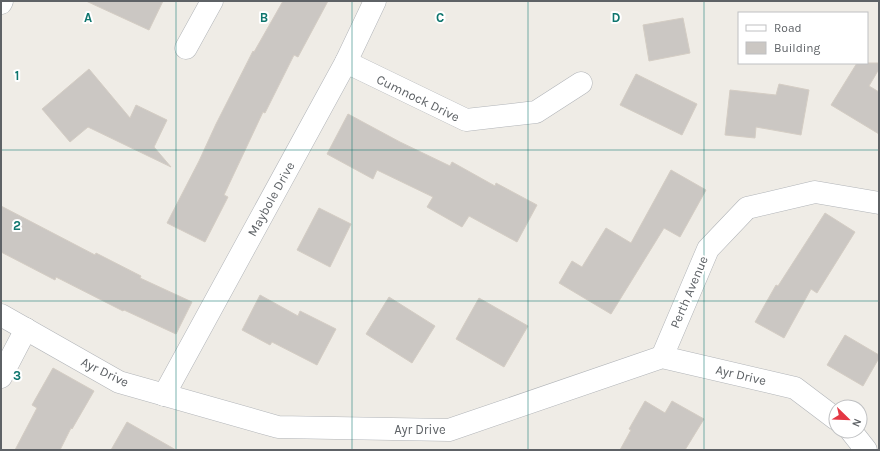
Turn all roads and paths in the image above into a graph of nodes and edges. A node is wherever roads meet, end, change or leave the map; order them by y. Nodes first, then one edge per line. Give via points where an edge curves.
1 (212, 1) edge
2 (375, 1) edge
3 (186, 48) dead end
4 (346, 62) junction
5 (581, 83) dead end
6 (879, 202) edge
7 (1, 315) edge
8 (26, 329) junction
9 (662, 357) junction
10 (1, 377) edge
11 (164, 395) junction
12 (828, 413) edge
13 (857, 439) edge
14 (866, 450) edge

1 - 3 street
2 - 4 street, Maybole Drive
4 - 5 street, Cumnock Drive via 466,120 536,112
4 - 11 street, Maybole Drive
6 - 9 street, Perth Avenue via 815,192 747,208 708,249
7 - 8 street, Ayr Drive
8 - 10 street
8 - 11 street, Ayr Drive via 119,382
9 - 11 street, Ayr Drive via 449,430 278,427
9 - 12 street, Ayr Drive via 795,388
13 - 14 street

